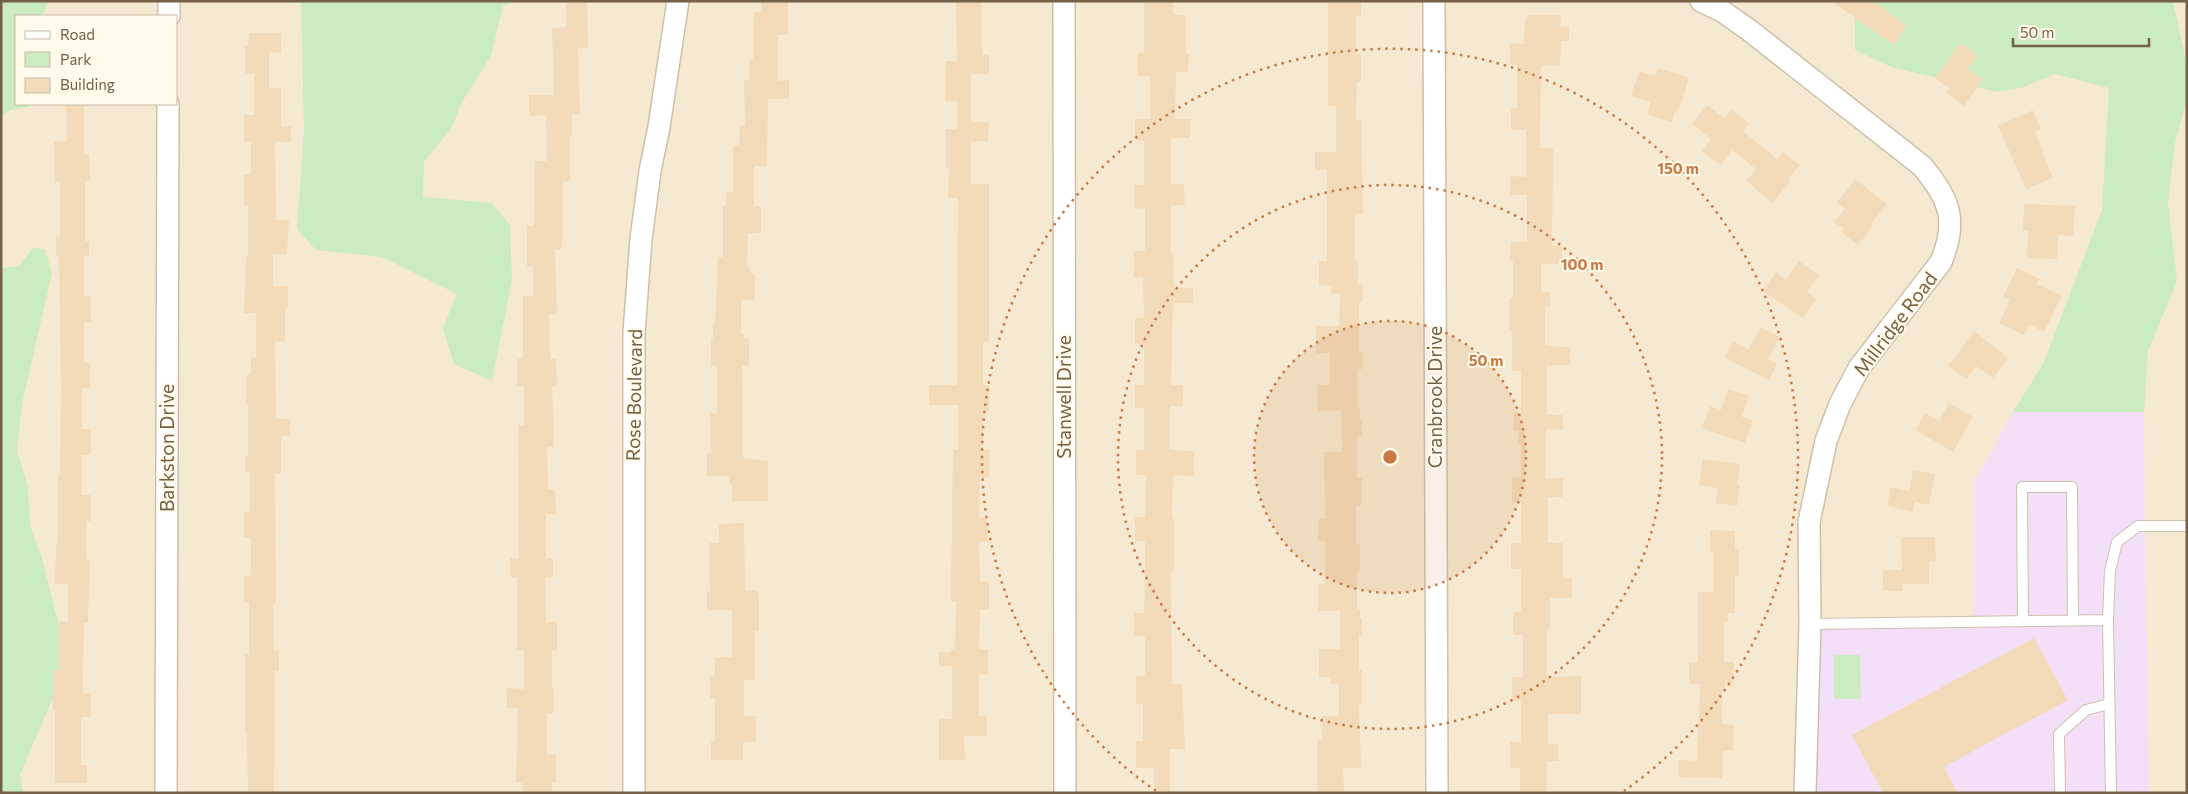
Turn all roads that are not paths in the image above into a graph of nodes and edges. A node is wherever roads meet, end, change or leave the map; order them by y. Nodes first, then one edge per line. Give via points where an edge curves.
1 (169, 1) edge
2 (678, 1) edge
3 (1064, 1) edge
4 (1434, 1) edge
5 (1701, 1) edge
6 (169, 15) edge
7 (168, 105) edge
8 (2187, 526) edge
9 (2073, 620) junction
10 (2108, 620) junction
11 (2023, 621) junction
12 (1810, 624) junction
13 (2109, 704) junction
14 (166, 793) edge
15 (634, 793) edge
16 (1065, 793) edge
17 (1437, 793) edge
18 (1805, 793) edge
19 (2060, 793) edge
20 (2110, 793) edge

1 - 6 street
2 - 15 street, Rose Boulevard via 648,189 634,333
3 - 16 street, Stanwell Drive
4 - 17 street, Cranbrook Drive
5 - 12 street, Millridge Road via 1749,30 1922,166 1944,195 1951,221 1947,249 1941,262 1859,368 1826,441 1809,522
7 - 14 street, Barkston Drive
8 - 10 lane via 2138,526 2116,542 2110,571
9 - 10 lane
9 - 11 lane
9 - 11 lane via 2072,487 2022,487
10 - 13 lane
11 - 12 lane
12 - 18 street, Millridge Road
13 - 19 lane via 2086,710 2059,734
13 - 20 lane

